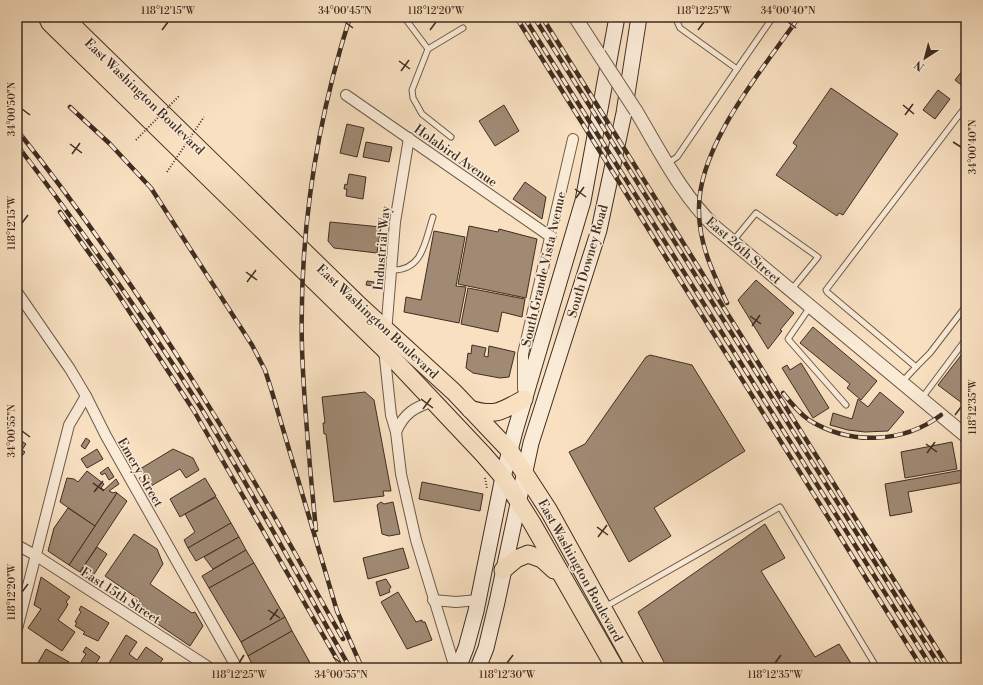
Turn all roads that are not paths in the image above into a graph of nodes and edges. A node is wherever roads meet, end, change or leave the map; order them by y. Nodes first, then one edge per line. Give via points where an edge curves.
1 (48, 17) edge
2 (64, 17) edge
3 (404, 17) edge
4 (575, 17) edge
5 (617, 17) edge
6 (639, 17) edge
7 (675, 17) edge
8 (773, 17) edge
9 (463, 28) dead end
10 (428, 49) junction
11 (737, 69) junction
12 (346, 95) dead end
13 (966, 106) edge
14 (451, 137) dead end
15 (409, 138) junction
16 (573, 139) dead end
17 (667, 163) junction
18 (433, 217) dead end
19 (551, 237) junction
20 (733, 242) junction
21 (392, 270) junction
22 (791, 290) junction
23 (17, 292) edge
24 (810, 306) junction
25 (966, 306) edge
26 (386, 330) junction
27 (966, 339) edge
28 (384, 350) junction
29 (916, 367) junction
30 (902, 382) junction
31 (86, 396) junction
32 (524, 399) junction
33 (922, 399) junction
34 (434, 401) junction
35 (846, 405) dead end
36 (470, 409) junction
37 (396, 432) junction
38 (966, 436) edge
39 (510, 451) junction
40 (525, 471) junction
41 (503, 477) junction
42 (518, 501) junction
43 (17, 545) edge
44 (35, 555) junction
45 (503, 570) junction
46 (563, 579) junction
47 (433, 600) junction
48 (478, 600) junction
49 (603, 608) junction
50 (17, 629) edge
51 (210, 668) edge
52 (237, 668) edge
53 (457, 668) edge
54 (478, 668) edge
55 (615, 668) edge
56 (636, 668) edge
57 (877, 668) edge

1 - 28 main road, East Washington Boulevard via 55,28
2 - 26 main road, East Washington Boulevard
3 - 10 lane
4 - 17 street, East 26th Street, bridge
5 - 32 main road, South Downey Road via 583,201 553,309
6 - 40 main road, South Downey Road via 624,114 599,230 550,379
7 - 11 lane via 680,28
8 - 11 lane
9 - 10 lane
10 - 14 lane via 412,90 413,98 416,106 428,120
11 - 17 lane via 677,157
12 - 15 street, Holabird Avenue
13 - 29 lane via 826,290
15 - 19 street, Holabird Avenue
15 - 21 street, Industrial Way via 395,222
16 - 19 street, South Grande Vista Avenue
17 - 20 street, East 26th Street via 699,211
18 - 21 lane via 416,262 403,270
19 - 32 street, South Grande Vista Avenue via 523,354
20 - 22 street, East 26th Street
20 - 22 lane via 756,213 818,257
21 - 26 street, Industrial Way
22 - 24 street, East 26th Street
23 - 31 street, Emery Street
24 - 30 street, East 26th Street
24 - 35 lane via 788,339
25 - 29 lane
26 - 28 street, Industrial Way
26 - 36 main road, East Washington Boulevard
27 - 33 lane
28 - 34 main road, East Washington Boulevard
28 - 37 street, Industrial Way via 391,415
29 - 30 lane
30 - 33 street, East 26th Street
31 - 44 street via 69,425
31 - 52 street, Emery Street
32 - 36 main road via 496,413
32 - 39 main road, South Downey Road
33 - 38 street, East 26th Street
34 - 37 street via 414,408 406,414
34 - 41 main road, East Washington Boulevard
36 - 39 main road, East Washington Boulevard
37 - 47 street, Industrial Way via 401,474
39 - 40 main road, East Washington Boulevard
39 - 41 main road, South Downey Road
40 - 42 main road, South Downey Road
40 - 49 main road, East Washington Boulevard
41 - 42 main road, East Washington Boulevard
41 - 48 main road
42 - 45 main road
42 - 46 main road, East Washington Boulevard
43 - 44 street, East 15th Street
44 - 50 street
44 - 51 street, East 15th Street
45 - 46 main road via 516,559 528,554 542,559
45 - 54 main road via 486,648
46 - 55 main road, East Washington Boulevard
47 - 48 street
47 - 53 street, Industrial Way
48 - 53 main road via 466,648
49 - 56 main road, East Washington Boulevard
49 - 57 lane via 780,508

